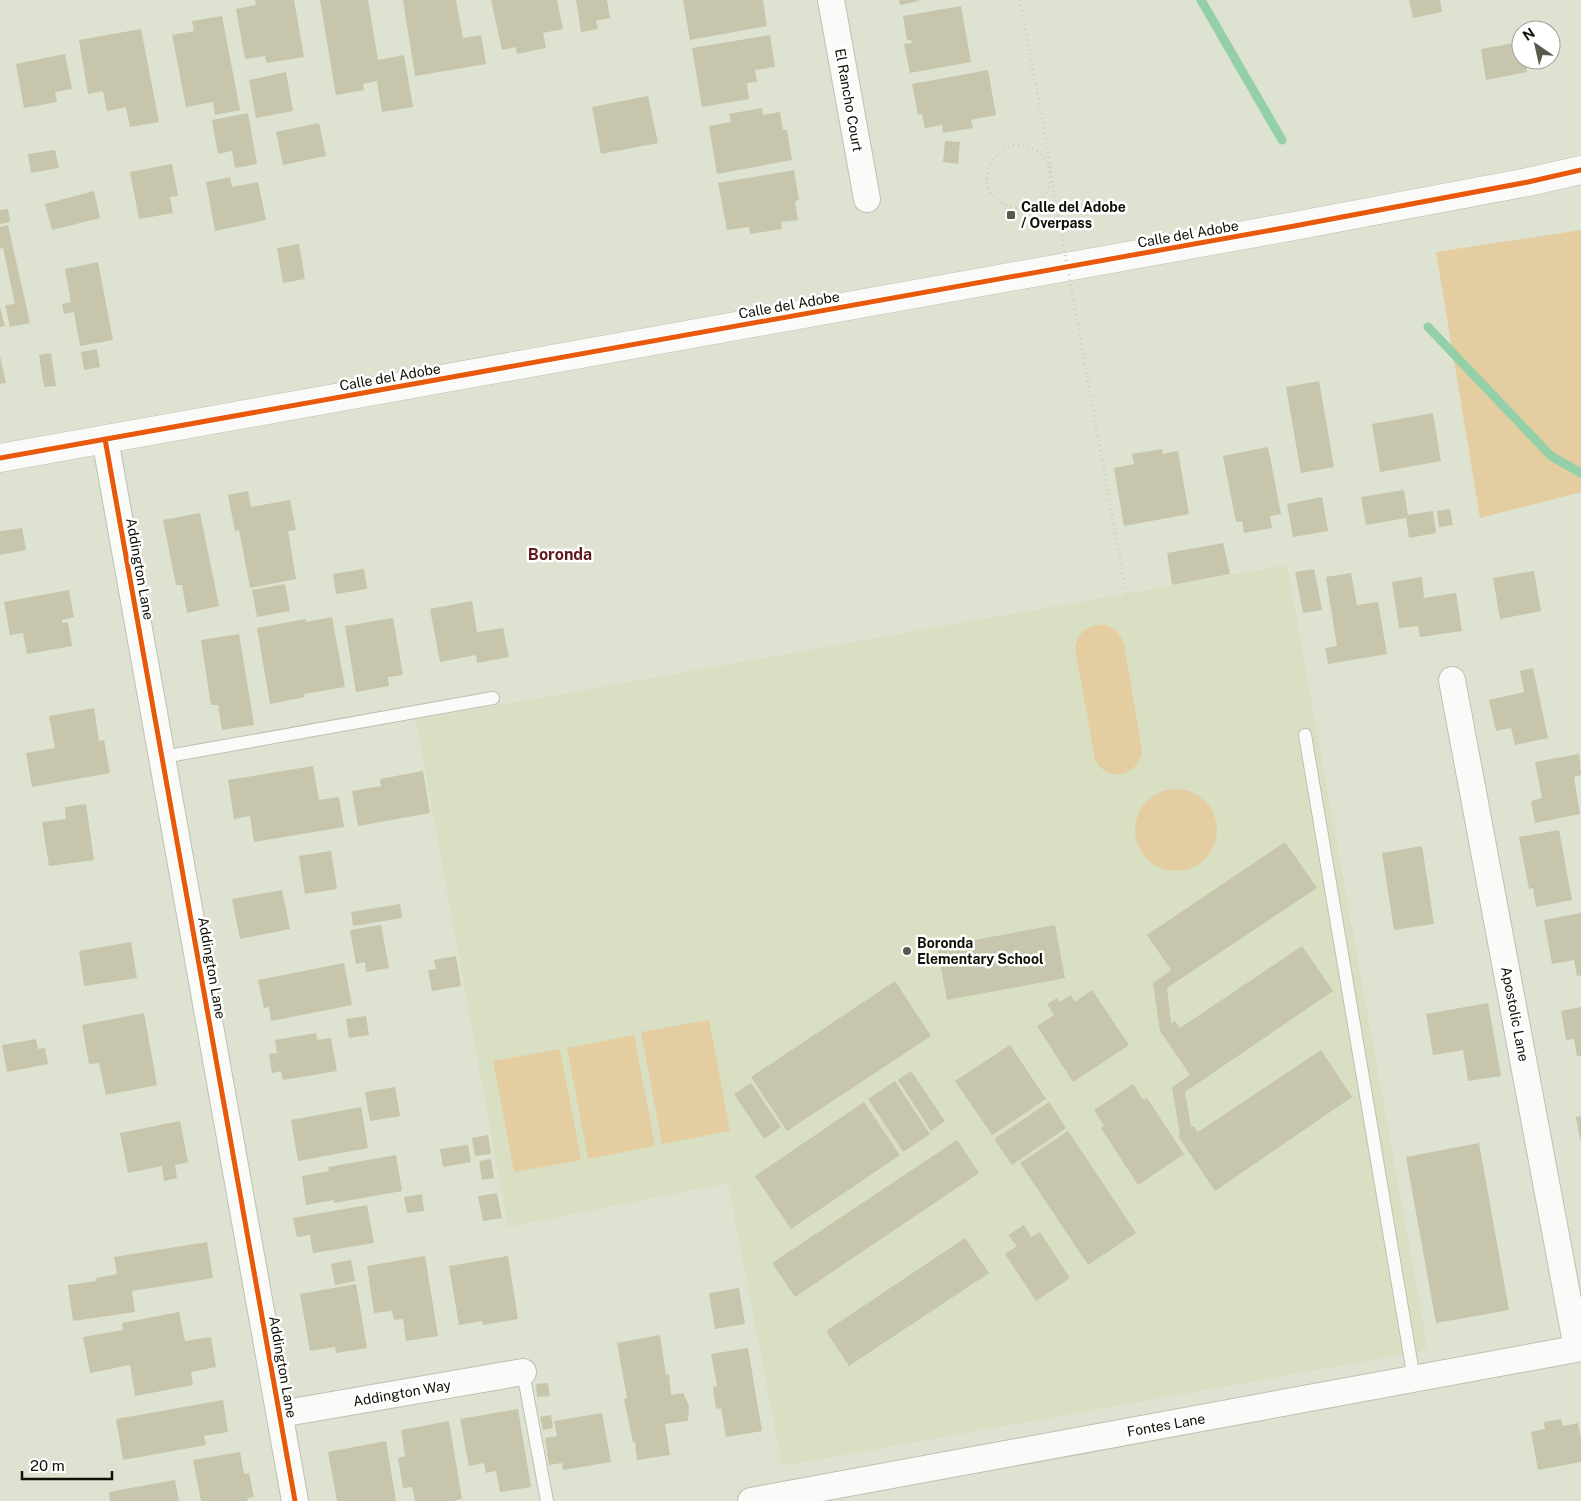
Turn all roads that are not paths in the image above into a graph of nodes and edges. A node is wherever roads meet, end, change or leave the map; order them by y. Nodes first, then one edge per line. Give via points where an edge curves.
1 (831, 0) edge
2 (1581, 170) edge
3 (867, 199) dead end
4 (105, 439) junction
5 (0, 458) edge
6 (1452, 680) dead end
7 (493, 698) dead end
8 (1305, 734) dead end
9 (163, 756) junction
10 (1579, 1348) edge
11 (523, 1372) joint
12 (1414, 1379) junction
13 (280, 1414) junction
14 (295, 1501) edge
15 (547, 1501) edge
16 (751, 1501) edge

1 - 3 street, El Rancho Court
2 - 4 street, Calle del Adobe via 1289,227
4 - 5 street, Calle del Adobe
4 - 9 street, Addington Lane
6 - 10 street, Apostolic Lane
7 - 9 lane
8 - 12 lane
9 - 13 street, Addington Lane
10 - 12 street, Fontes Lane
11 - 13 street, Addington Way
11 - 15 lane
12 - 16 street, Fontes Lane
13 - 14 street, Addington Lane

